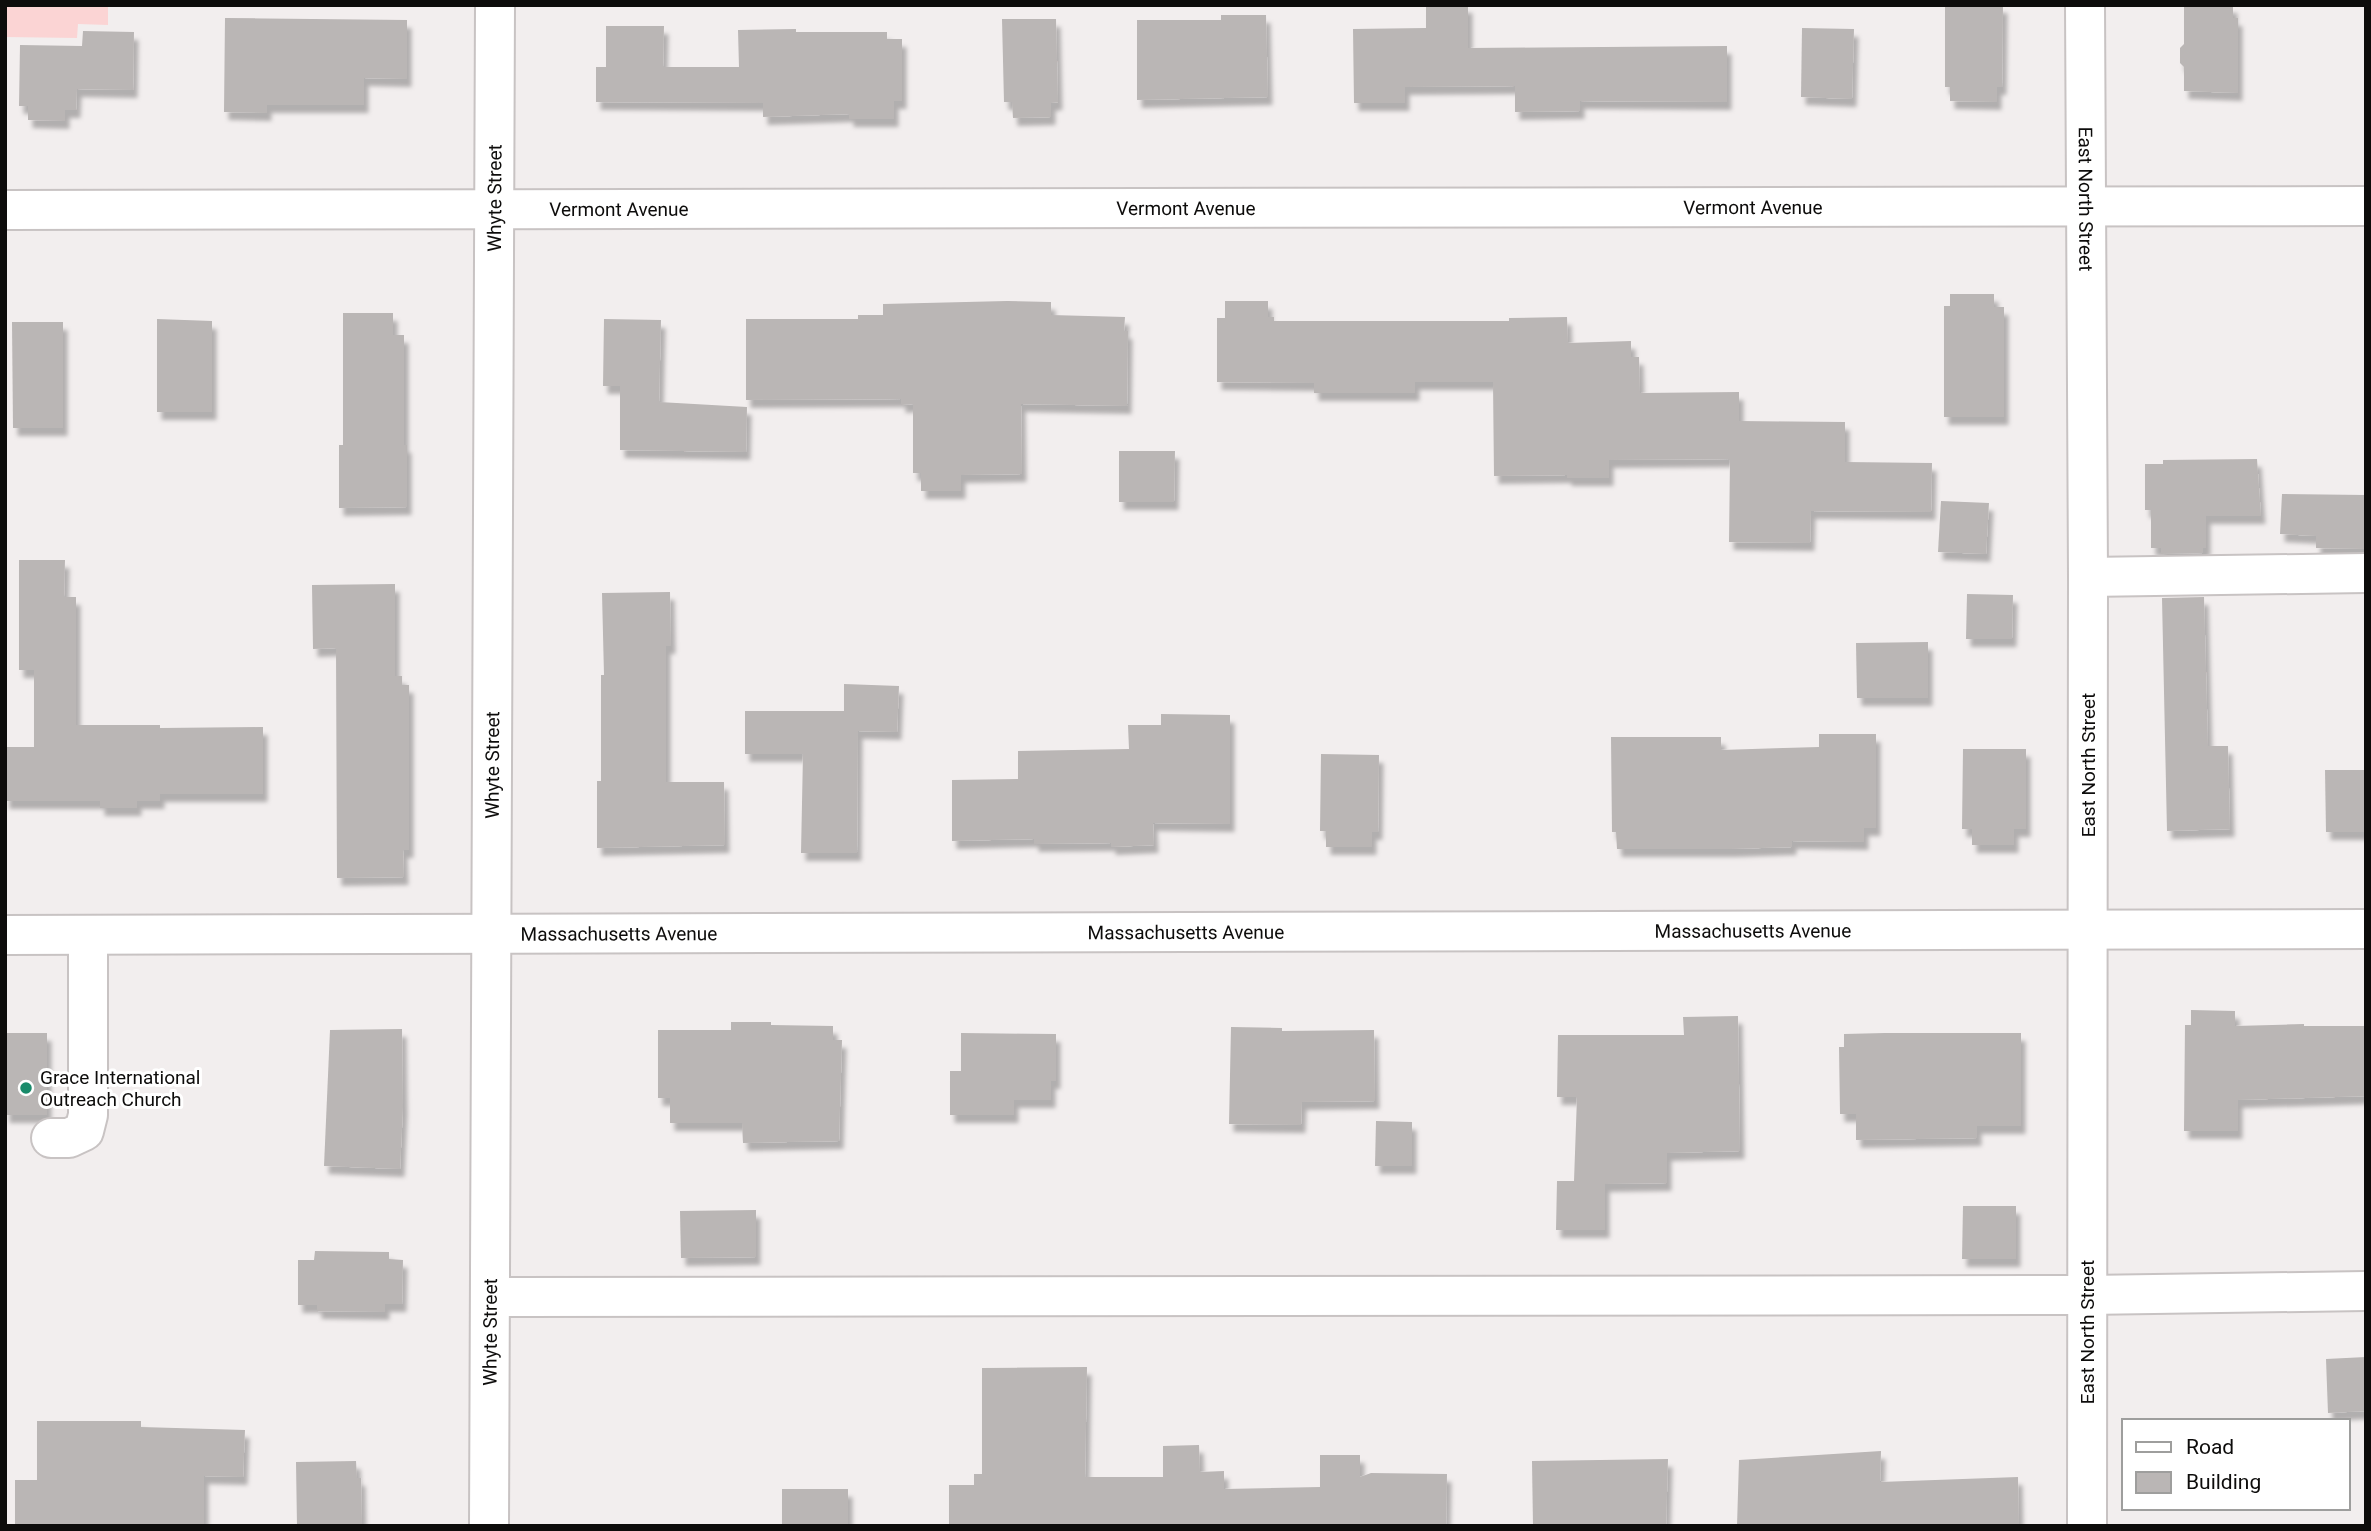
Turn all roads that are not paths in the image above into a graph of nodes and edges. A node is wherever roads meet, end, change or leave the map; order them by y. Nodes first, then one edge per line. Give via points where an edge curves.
1 (495, 5) edge
2 (2085, 5) edge
3 (2366, 206) edge
4 (2087, 207) junction
5 (495, 209) junction
6 (5, 210) edge
7 (2366, 573) edge
8 (2088, 577) junction
9 (2366, 929) edge
10 (2087, 930) junction
11 (492, 934) junction
12 (5, 935) edge
13 (88, 935) junction
14 (51, 1138) dead end
15 (2366, 1292) edge
16 (2087, 1294) junction
17 (490, 1297) junction
18 (489, 1526) edge
19 (2087, 1526) edge

1 - 5 street, Whyte Street
2 - 4 street, East North Street
3 - 4 street, Vermont Avenue
4 - 5 street, Vermont Avenue
4 - 8 street, East North Street
5 - 6 street, Vermont Avenue
5 - 11 street, Whyte Street
7 - 8 street
8 - 10 street, East North Street
9 - 10 street, Massachusetts Avenue
10 - 11 street, Massachusetts Avenue
10 - 16 street, East North Street
11 - 13 street, Massachusetts Avenue
11 - 17 street, Whyte Street
12 - 13 street, Massachusetts Avenue
13 - 14 street via 88,1115 83,1131 69,1138
15 - 16 street
16 - 17 street
16 - 19 street, East North Street
17 - 18 street, Whyte Street

